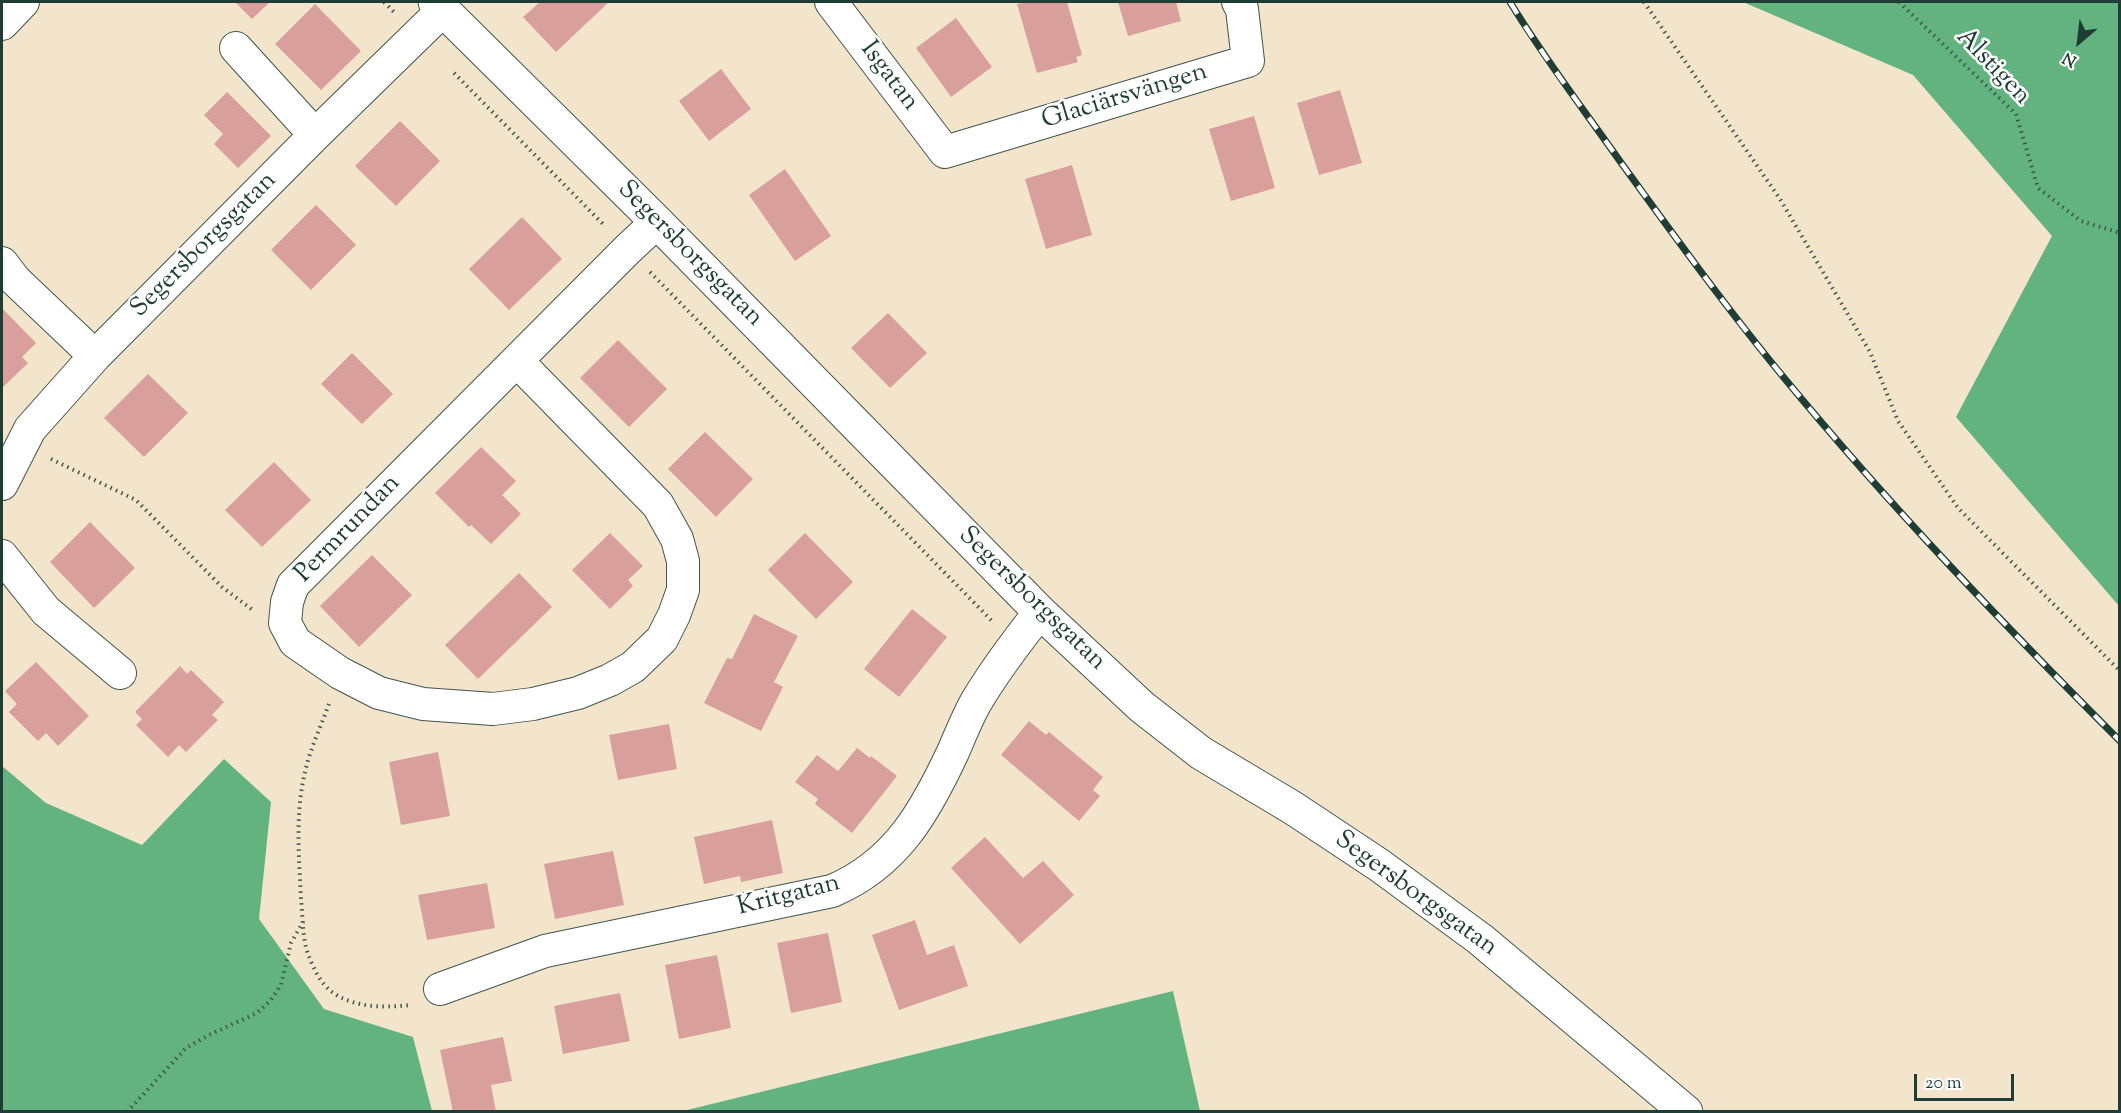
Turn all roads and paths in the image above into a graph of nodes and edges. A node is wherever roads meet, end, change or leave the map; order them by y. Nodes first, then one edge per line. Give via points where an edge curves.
1 (23, 2) edge
2 (384, 2) edge
3 (831, 2) edge
4 (1239, 2) edge
5 (1644, 2) edge
6 (1899, 2) edge
7 (439, 6) edge
8 (2, 24) edge
9 (417, 35) junction
10 (236, 48) dead end
11 (315, 135) junction
12 (945, 152) joint
13 (657, 222) junction
14 (2120, 233) edge
15 (628, 249) junction
16 (2, 263) edge
17 (95, 356) junction
18 (517, 362) junction
19 (21, 444) junction
20 (2, 484) edge
21 (2, 556) edge
22 (1040, 612) junction
23 (285, 623) junction
24 (1015, 644) junction
25 (2120, 671) edge
26 (120, 673) dead end
27 (340, 673) junction
28 (303, 922) junction
29 (440, 989) joint
30 (127, 1112) edge
31 (1686, 1112) edge

1 - 8 street
2 - 9 path
3 - 12 street, Isgatan
4 - 12 street, Glaciärsvängen via 1248,61
5 - 25 path via 1780,199 1870,352 1898,420 1958,508
6 - 14 path, Alstigen via 2016,114 2038,188 2081,221
7 - 9 street, Segersborgsgatan
7 - 13 street, Segersborgsgatan
9 - 11 street, Segersborgsgatan
9 - 15 path
10 - 11 street
11 - 17 street, Segersborgsgatan
13 - 15 street, Permrundan
13 - 22 street, Segersborgsgatan
15 - 18 street, Permrundan
15 - 24 path
16 - 17 street
17 - 19 street, Segersborgsgatan
18 - 23 street, Permrundan via 293,585
18 - 27 street via 658,505 677,539 683,561 683,590 662,639 633,667 610,680 578,693 493,709 423,704 378,693
19 - 20 street, Segersborgsgatan
19 - 23 path via 136,500 222,587 246,606
21 - 26 street via 46,611
22 - 24 street, Kritgatan
22 - 31 street, Segersborgsgatan via 1151,714 1201,753 1379,865 1470,932
23 - 27 street via 295,642
24 - 29 street, Kritgatan via 975,703 937,787 912,828 883,860 854,882 832,891 545,951
27 - 28 path via 305,771 300,804 298,850
28 - 29 path via 308,952 319,978 345,999 390,1007 416,1004
28 - 30 path via 291,942 280,985 270,1001 257,1013 186,1048

